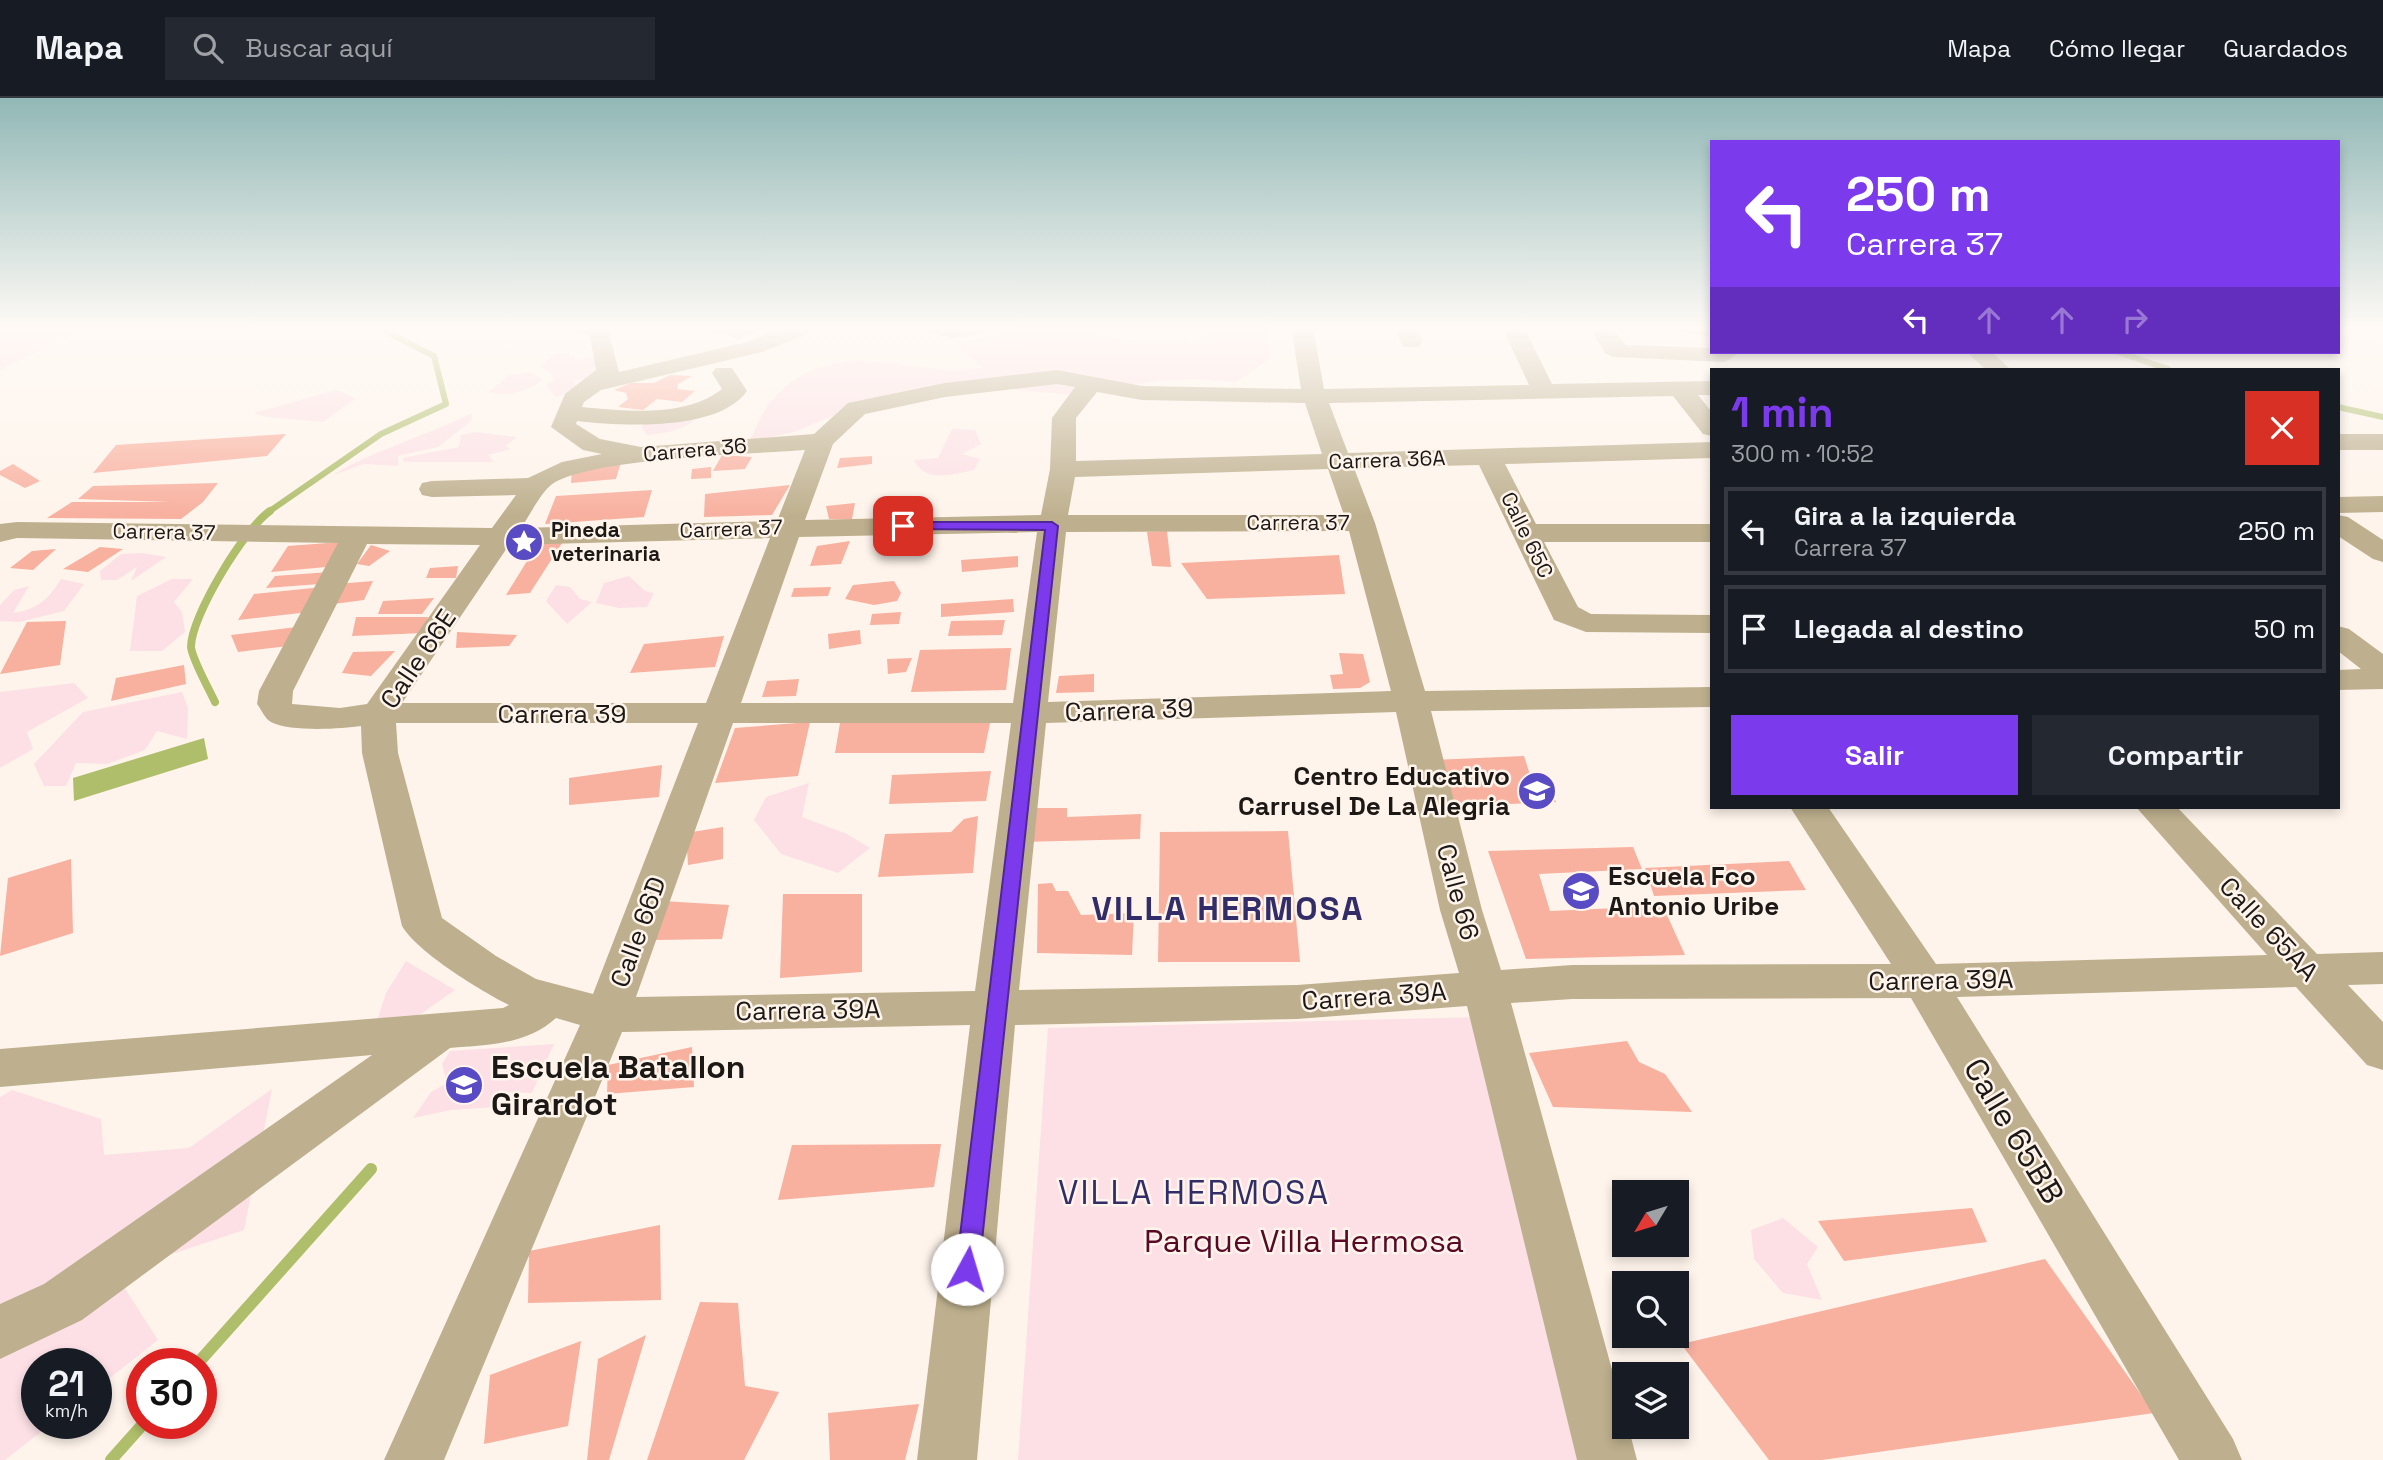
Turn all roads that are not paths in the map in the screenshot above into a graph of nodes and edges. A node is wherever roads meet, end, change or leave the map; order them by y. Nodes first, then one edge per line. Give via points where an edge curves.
1 (1681, 390) edge
2 (585, 391) edge
3 (735, 391) edge
4 (942, 391) edge
5 (1085, 391) edge
6 (1128, 391) edge
7 (1313, 391) edge
8 (1545, 391) joint
9 (1605, 391) edge
10 (1314, 396) junction
11 (568, 413) junction
12 (1710, 426) edge
13 (821, 441) junction
14 (2340, 442) edge
15 (2383, 442) edge
16 (1710, 450) edge
17 (646, 454) junction
18 (1488, 456) junction
19 (1337, 462) junction
20 (571, 468) joint
21 (1062, 469) junction
22 (537, 485) junction
23 (432, 489) dead end
24 (2383, 504) edge
25 (2340, 505) edge
26 (1361, 523) junction
27 (2340, 524) edge
28 (1052, 526) junction
29 (786, 527) junction
30 (9, 531) edge
31 (1527, 533) junction
32 (1710, 533) edge
33 (357, 535) junction
34 (502, 537) junction
35 (2383, 553) edge
36 (1710, 624) edge
37 (2340, 638) edge
38 (2383, 670) edge
39 (2383, 678) edge
40 (2340, 680) edge
41 (1710, 697) edge
42 (1411, 701) junction
43 (378, 713) junction
44 (1030, 713) junction
45 (719, 714) junction
46 (1810, 809) edge
47 (2157, 809) edge
48 (414, 892) joint
49 (2383, 968) edge
50 (2308, 970) junction
51 (1924, 981) junction
52 (1485, 989) junction
53 (548, 999) junction
54 (995, 1006) junction
55 (607, 1015) junction
56 (437, 1032) junction
57 (2383, 1052) edge
58 (0, 1068) edge
59 (0, 1332) edge
60 (414, 1460) edge
61 (947, 1460) edge
62 (1607, 1460) edge
63 (2211, 1460) edge

1 - 12 street
2 - 11 street via 573,399
3 - 11 street via 727,399 682,413 640,420
4 - 13 street, Calle 66D via 857,408
5 - 21 street via 1064,418
6 - 10 street
7 - 10 street, Calle 66
8 - 9 street
8 - 10 street
10 - 19 street, Calle 66
11 - 17 street via 563,427 592,445
13 - 17 street, Carrera 36
13 - 29 street, Calle 66D
14 - 15 street
16 - 18 street, Carrera 36A
17 - 20 street, Carrera 36
18 - 19 street, Carrera 36A
18 - 31 street, Calle 65C
19 - 21 street, Carrera 36A
19 - 26 street, Calle 66
20 - 22 street, Calle 66E via 553,473
21 - 28 street
22 - 23 street
22 - 34 street, Calle 66E
24 - 25 street
26 - 28 street, Carrera 37
26 - 42 street, Calle 66
27 - 35 street
28 - 29 street, Carrera 37
28 - 44 street
29 - 34 street, Carrera 37
29 - 45 street, Calle 66D
30 - 33 street, Carrera 37
31 - 32 street
31 - 36 street, Calle 65C via 1565,613 1586,623
33 - 34 street, Carrera 37
33 - 43 street, Carrera 39 via 276,691 274,704 282,714 309,718
34 - 43 street, Calle 66E
37 - 38 street
39 - 40 street
41 - 42 street, Carrera 39
42 - 44 street, Carrera 39
42 - 52 street, Calle 66 via 1461,910
43 - 45 street, Carrera 39
43 - 48 street, Calle 66E via 380,753
44 - 45 street, Carrera 39
44 - 54 street
45 - 55 street, Calle 66D
46 - 51 street, Calle 65BB
47 - 50 street, Calle 65AA
48 - 53 street, Carrera 39A via 423,926 481,968 523,992
49 - 50 street, Carrera 39A
50 - 51 street, Carrera 39A
50 - 57 street, Calle 65AA
51 - 52 street, Carrera 39A via 1572,982
51 - 63 street, Calle 65BB
52 - 54 street, Carrera 39A via 1297,1002
52 - 62 street, Calle 66
53 - 55 street, Carrera 39A
53 - 56 street via 510,1025
54 - 55 street, Carrera 39A
54 - 61 street
55 - 60 street, Calle 66D
56 - 58 street
56 - 59 street via 62,1302

